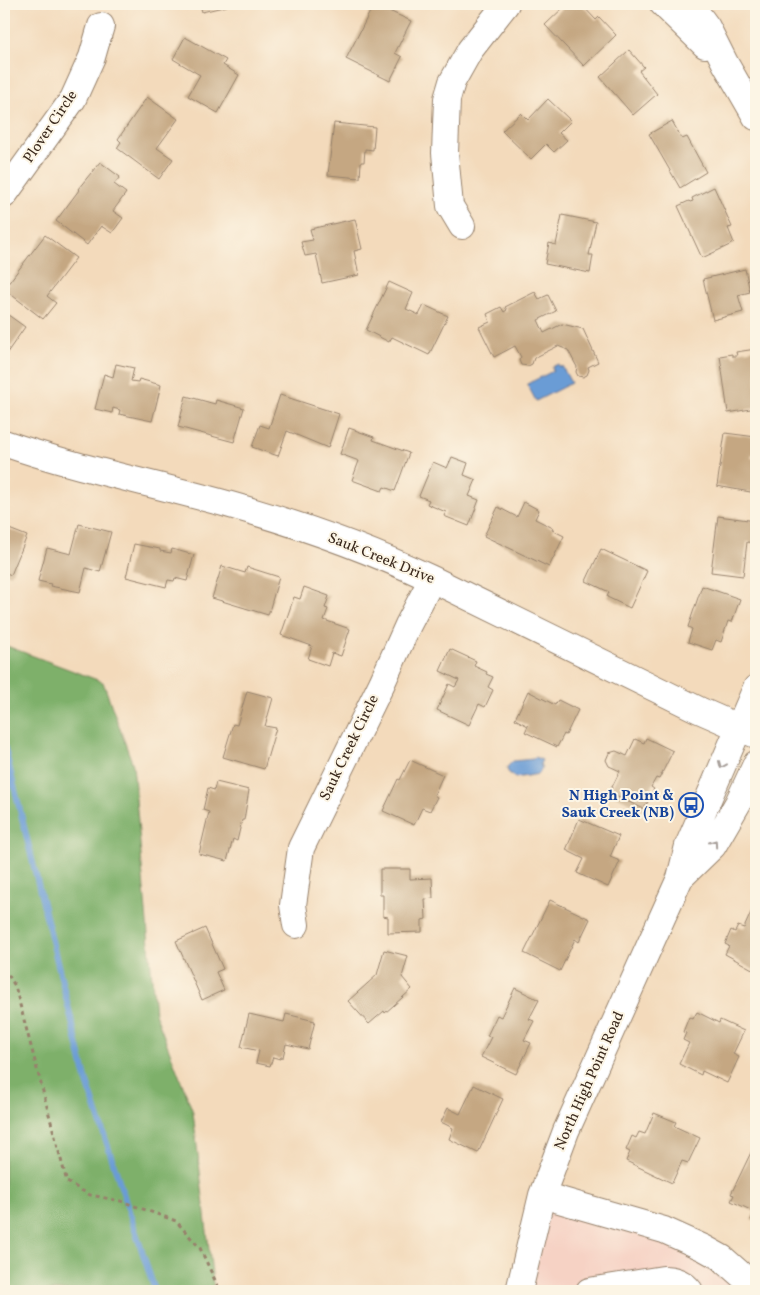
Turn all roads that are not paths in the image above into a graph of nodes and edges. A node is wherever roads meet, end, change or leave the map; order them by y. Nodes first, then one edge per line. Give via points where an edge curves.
1 (506, 4) edge
2 (663, 4) edge
3 (690, 4) edge
4 (101, 26) dead end
5 (725, 63) junction
6 (756, 118) edge
7 (4, 195) edge
8 (462, 226) dead end
9 (4, 443) edge
10 (432, 579) junction
11 (756, 688) edge
12 (748, 731) edge
13 (756, 764) edge
14 (680, 878) junction
15 (296, 925) dead end
16 (542, 1195) junction
17 (685, 1239) junction
18 (682, 1285) edge
19 (756, 1288) edge
20 (519, 1291) edge
21 (589, 1291) edge

1 - 8 street via 470,50 452,82 447,99 445,153 450,206
2 - 5 street
3 - 5 street via 707,27
4 - 7 street, Plover Circle via 92,58 73,99
5 - 6 street
9 - 10 street, Sauk Creek Drive via 48,459 234,506 346,542
10 - 12 street, Sauk Creek Drive
10 - 15 street, Sauk Creek Circle via 302,848 293,905
11 - 12 street, North High Point Road
12 -> 14 street, North High Point Road via 688,846
14 -> 13 street, North High Point Road via 713,846
14 - 16 street, North High Point Road via 566,1131
16 - 17 street
16 - 20 street, North High Point Road
17 - 18 street
17 - 19 street via 722,1258
18 - 21 street via 663,1279

